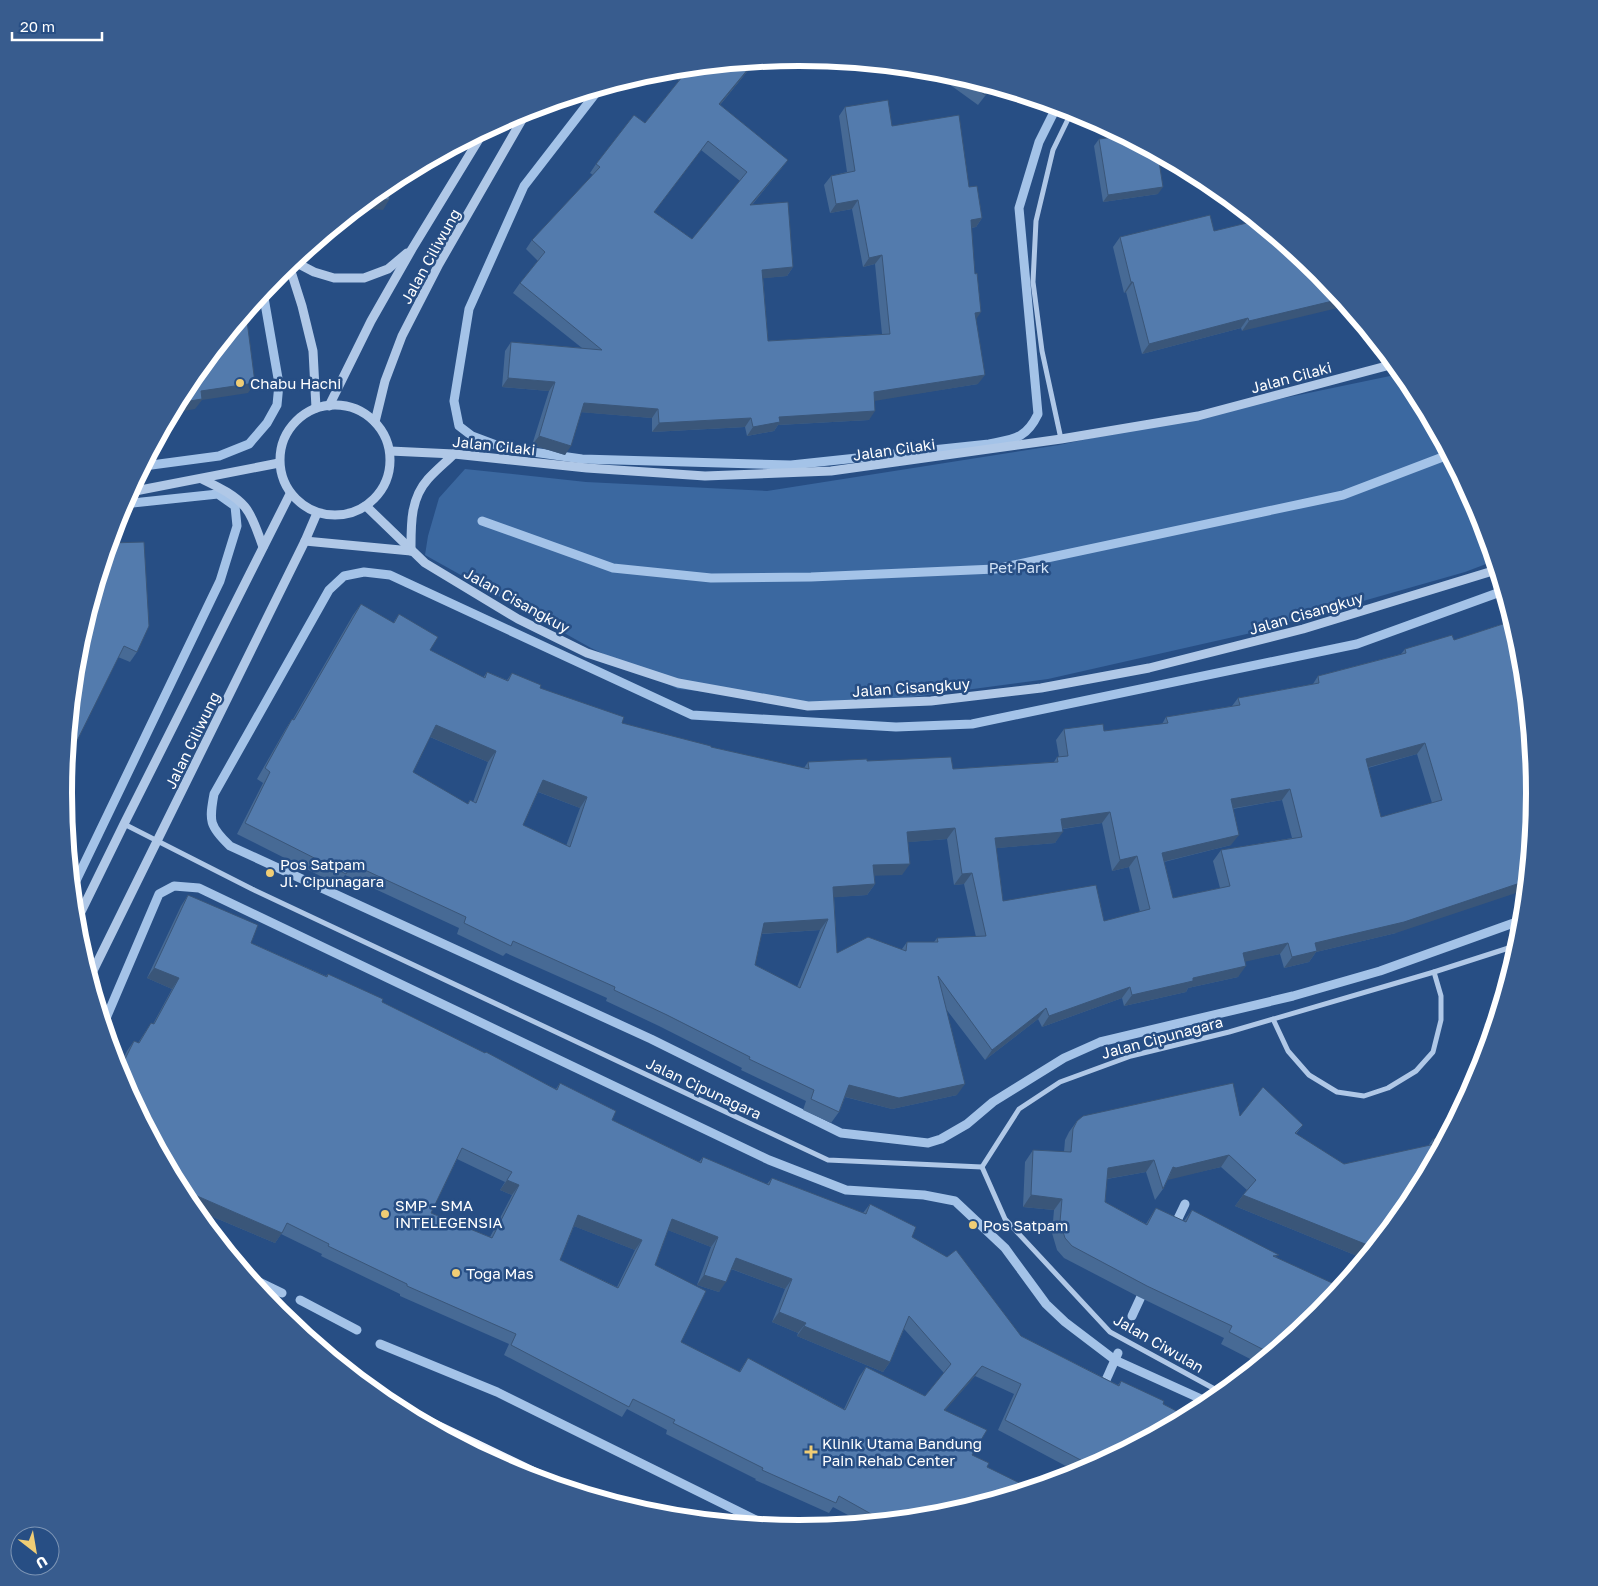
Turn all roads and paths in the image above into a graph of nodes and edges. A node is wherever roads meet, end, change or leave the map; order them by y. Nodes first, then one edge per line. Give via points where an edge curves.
1 (1068, 119) edge
2 (520, 123) edge
3 (479, 141) edge
4 (412, 249) junction
5 (300, 265) edge
6 (292, 273) edge
7 (1387, 366) edge
8 (329, 406) junction
9 (316, 408) junction
10 (375, 422) junction
11 (1061, 440) junction
12 (390, 451) junction
13 (454, 454) junction
14 (279, 463) junction
15 (202, 479) junction
16 (139, 490) edge
17 (290, 494) junction
18 (366, 506) junction
19 (317, 513) junction
20 (305, 541) junction
21 (264, 547) junction
22 (411, 551) junction
23 (1491, 572) edge
24 (124, 824) junction
25 (158, 841) junction
26 (82, 910) edge
27 (1509, 948) edge
28 (94, 969) edge
29 (1434, 972) junction
30 (1273, 1019) junction
31 (982, 1167) junction
32 (1214, 1389) edge

1 - 11 street via 1053,150 1036,221 1033,282 1042,351
2 - 10 street, Jalan Ciliwung via 402,336 385,381
3 - 4 street, Jalan Ciliwung
4 - 5 street via 388,269 364,278 334,278
4 - 8 street, Jalan Ciliwung via 371,321
6 - 9 street via 313,350
7 - 11 street, Jalan Cilaki via 1198,416
8 - 9 street
8 - 10 street via 344,405
9 - 14 street via 300,416 288,429
10 - 12 street via 381,428
11 - 13 street, Jalan Cilaki via 831,471 705,476
12 - 13 street, Jalan Cilaki
12 - 18 street via 386,482 378,496
13 - 22 street via 427,479 418,495 411,516
14 - 15 street
14 - 17 street via 282,479
15 - 16 street
15 - 21 street via 223,489 245,507
17 - 19 street via 302,506
17 - 21 street, Jalan Ciliwung
18 - 19 street via 351,514
18 - 22 street, Jalan Cisangkuy
19 - 20 street, Jalan Ciliwung
20 - 22 street
20 - 25 street, Jalan Ciliwung
21 - 24 street, Jalan Ciliwung
22 - 23 street, Jalan Cisangkuy via 425,563 518,619 587,653 678,683 808,706 931,701 1041,688 1149,668 1303,629
24 - 25 street, Jalan Cipunagara
24 - 26 street, Jalan Ciliwung
25 - 28 street, Jalan Ciliwung
25 - 31 street, Jalan Cipunagara via 252,889 828,1160
27 - 29 street, Jalan Cipunagara
29 - 30 street, Jalan Cipunagara
29 - 30 street via 1441,996 1441,1020 1433,1052 1416,1071 1388,1088 1364,1096 1337,1092 1309,1075 1288,1050
30 - 31 street, Jalan Cipunagara via 1131,1056 1060,1082 1019,1110
31 - 32 street, Jalan Ciwulan via 1005,1219 1110,1332

